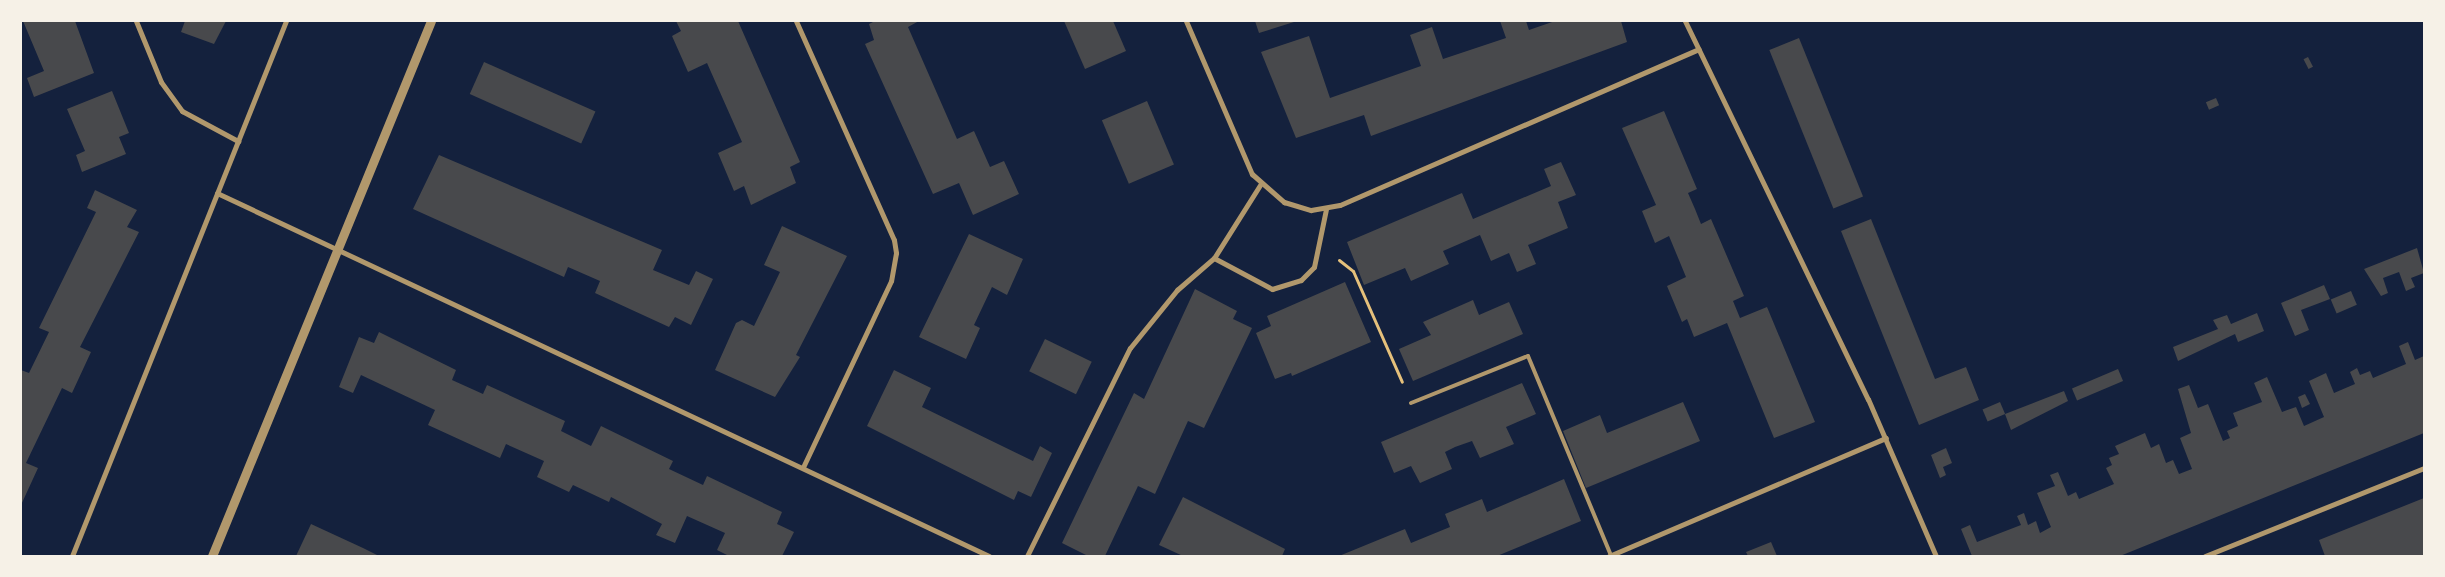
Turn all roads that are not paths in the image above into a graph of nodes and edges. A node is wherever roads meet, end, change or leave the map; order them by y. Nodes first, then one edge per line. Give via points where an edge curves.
1 (136, 21) edge
2 (286, 21) edge
3 (430, 21) edge
4 (796, 21) edge
5 (1186, 21) edge
6 (1685, 21) edge
7 (1698, 49) junction
8 (238, 141) junction
9 (1260, 185) junction
10 (217, 193) junction
11 (1326, 209) junction
12 (336, 246) junction
13 (1214, 258) junction
14 (1411, 403) road end
15 (1886, 438) junction
16 (803, 467) junction
17 (2424, 468) edge
18 (1610, 555) edge
19 (72, 556) edge
20 (212, 556) edge
21 (989, 556) edge
22 (1027, 556) edge
23 (1936, 556) edge
24 (2205, 556) edge

1 - 8 street via 161,82 182,111
2 - 8 street
3 - 12 street
4 - 16 street via 894,240 896,253 891,281
5 - 9 street via 1246,162
6 - 7 street
7 - 11 street
7 - 15 street
8 - 10 street
9 - 11 street via 1299,208
9 - 13 street
10 - 12 street
10 - 19 street
11 - 13 street via 1320,247 1308,273 1272,289
12 - 16 street
12 - 20 street
13 - 22 street via 1176,290 1130,348
14 - 18 lane via 1528,356
15 - 18 street
15 - 23 street
16 - 21 street
17 - 24 street

